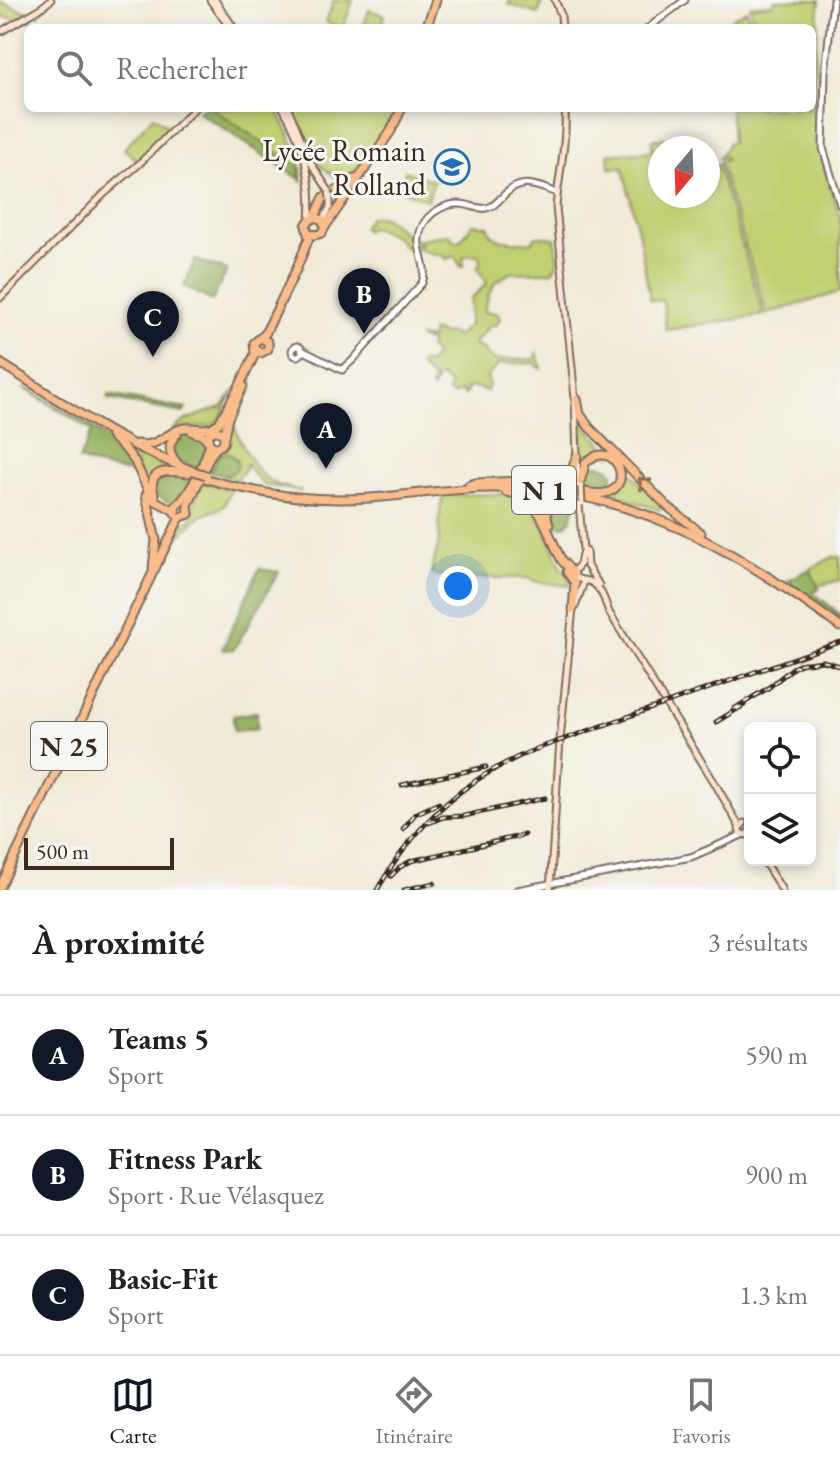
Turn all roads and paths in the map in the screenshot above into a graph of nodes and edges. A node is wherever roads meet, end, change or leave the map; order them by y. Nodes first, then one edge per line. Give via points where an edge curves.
1 (51, 0) edge
2 (213, 0) edge
3 (437, 0) edge
4 (555, 0) edge
5 (685, 0) edge
6 (833, 0) edge
7 (229, 24) edge
8 (429, 24) edge
9 (561, 24) edge
10 (653, 24) edge
11 (0, 32) edge
12 (191, 112) edge
13 (287, 112) edge
14 (288, 112) edge
15 (398, 112) edge
16 (398, 112) edge
17 (566, 112) edge
18 (557, 193) junction
19 (840, 205) edge
20 (318, 221) junction
21 (312, 234) junction
22 (562, 274) junction
23 (0, 298) edge
24 (264, 340) junction
25 (258, 351) junction
26 (302, 352) dead end
27 (0, 365) edge
28 (239, 387) junction
29 (577, 399) junction
30 (192, 428) junction
31 (214, 432) junction
32 (111, 436) junction
33 (224, 436) junction
34 (122, 439) junction
35 (212, 444) junction
36 (577, 455) junction
37 (180, 466) junction
38 (197, 476) junction
39 (142, 477) junction
40 (469, 485) junction
41 (578, 486) junction
42 (436, 491) junction
43 (580, 503) junction
44 (180, 510) junction
45 (648, 515) junction
46 (701, 533) junction
47 (558, 552) junction
48 (587, 566) junction
49 (153, 568) junction
50 (577, 571) junction
51 (591, 574) junction
52 (586, 581) junction
53 (573, 609) junction
54 (612, 615) junction
55 (840, 625) edge
56 (571, 627) junction
57 (744, 829) edge
58 (744, 833) edge
59 (767, 866) edge
60 (0, 885) edge
61 (551, 887) edge
62 (517, 890) edge
63 (782, 890) edge

1 - 11 main road
2 - 7 main road
3 - 8 main road
4 - 9 main road
5 - 10 street
6 - 19 street via 823,148
12 - 23 main road
13 - 20 main road
14 - 20 main road via 330,194 330,207
15 - 20 main road via 354,179 324,197
16 - 20 main road via 391,131
17 - 18 main road
18 - 22 main road
18 - 26 street via 523,184 489,208 441,208 421,230 424,280 414,294 341,368
20 - 21 main road via 322,233
20 - 21 main road via 306,225
21 - 24 main road
22 - 29 main road
22 - 36 main road
24 - 25 main road via 268,348
24 - 25 main road via 254,343
25 - 28 main road
25 - 33 main road
27 - 32 main road
27 - 34 main road
28 - 30 main road via 219,423 207,430
28 - 31 main road
29 - 41 main road
46 -> 29 main road via 589,427
30 - 31 main road
30 - 34 main road via 148,445
31 - 33 main road
31 - 35 main road via 209,436
32 - 38 main road
32 - 39 main road
33 - 35 main road via 223,443
34 - 37 main road
35 - 37 main road via 187,431 176,434 169,448
35 - 38 main road
36 - 40 main road via 571,473 561,479
36 - 41 main road
37 - 38 main road
38 - 40 main road, N 1 via 319,496
38 - 42 main road, N 1 via 253,491 313,498
38 - 44 main road, N 25
38 - 44 main road via 169,470 152,483 156,498
39 - 44 main road via 152,499
39 - 49 main road via 156,540
40 - 41 main road, N 1
41 - 41 main road via 586,462 596,456 609,457 620,469 618,484 609,492
41 - 43 main road, bridge
41 - 46 main road, N 1
42 - 45 main road, N 1 via 547,490
42 - 47 main road via 522,495 536,508
43 - 48 main road
43 - 50 main road via 583,550
44 - 49 main road, N 25
44 - 60 main road, N 25
45 - 50 main road via 585,500 553,499 547,519 565,562
45 - 55 main road, N 1 via 749,564
46 - 55 main road, N 1 via 773,575
47 - 50 main road via 564,564
47 - 53 main road via 575,583
48 - 50 main road
48 - 51 main road
49 - 60 main road, N 25
50 - 52 main road
50 - 53 main road
51 - 52 main road
51 - 54 main road
52 - 54 main road via 596,586
52 - 56 main road
53 - 56 main road
54 - 57 main road
56 - 61 main road
58 - 61 street via 691,857
59 - 63 main road
61 - 62 street

